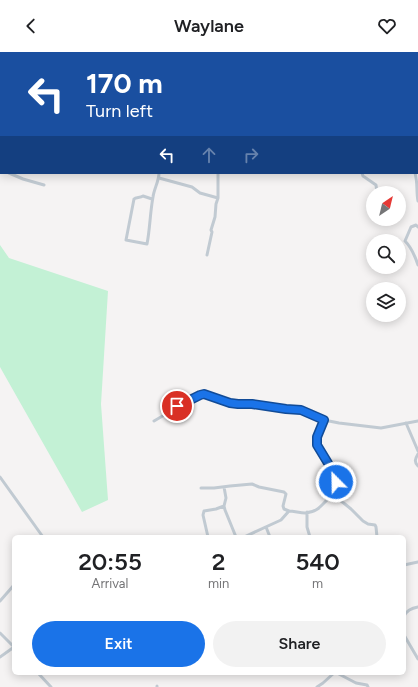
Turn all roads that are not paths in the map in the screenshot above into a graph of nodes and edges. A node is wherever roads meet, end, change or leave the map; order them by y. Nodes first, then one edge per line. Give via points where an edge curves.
1 (11, 174) edge
2 (159, 174) edge
3 (218, 174) edge
4 (362, 174) edge
5 (415, 174) edge
6 (159, 178) junction
7 (44, 184) dead end
8 (376, 186) edge
9 (218, 198) junction
10 (152, 199) junction
11 (418, 201) edge
12 (418, 226) edge
13 (207, 255) dead end
14 (418, 265) edge
15 (324, 420) junction
16 (154, 421) dead end
17 (418, 421) edge
18 (406, 423) junction
19 (418, 451) edge
20 (418, 454) edge
21 (418, 466) edge
22 (0, 477) edge
23 (224, 487) junction
24 (202, 488) dead end
25 (334, 494) junction
26 (224, 506) junction
27 (289, 511) junction
28 (307, 512) junction
29 (266, 527) junction
30 (42, 535) edge
31 (208, 535) edge
32 (235, 535) edge
33 (248, 535) edge
34 (269, 535) edge
35 (309, 535) edge
36 (377, 535) edge
37 (418, 562) edge
38 (406, 565) edge
39 (12, 587) edge
40 (0, 601) edge
41 (418, 607) edge
42 (406, 612) edge
43 (0, 633) edge
44 (406, 638) edge
45 (12, 645) edge
46 (12, 648) edge
47 (0, 657) edge
48 (418, 659) edge
49 (40, 675) edge
50 (333, 675) edge
51 (340, 675) edge
52 (51, 687) edge
53 (317, 687) edge
54 (368, 687) edge

1 - 7 street
2 - 6 street
3 - 9 street
4 - 8 street
5 - 11 street
6 - 9 street via 192,187 200,193
6 - 10 street
9 - 13 street
10 - 10 street via 147,244 126,240 134,199 143,196
12 - 14 street via 411,227 405,241 410,246
15 - 16 street via 301,410 230,403 204,394 177,406
15 - 18 street via 381,428
15 - 25 street via 317,437 317,445 337,478
17 - 18 street
18 - 19 street
20 - 21 street via 415,461
22 - 30 street
23 - 24 street
23 - 26 street
23 - 27 street via 252,484 284,492 286,494 283,506
25 - 28 street via 319,509
25 - 36 street via 363,521 375,525
26 - 31 street via 204,511
26 - 32 street
27 - 28 street
27 - 29 street via 281,520
28 - 35 street
29 - 33 street
29 - 34 street
37 - 38 street
39 - 40 street
41 - 42 street
43 - 45 street
44 - 48 street
46 - 47 street
49 - 52 street
50 - 53 street
51 - 54 street

